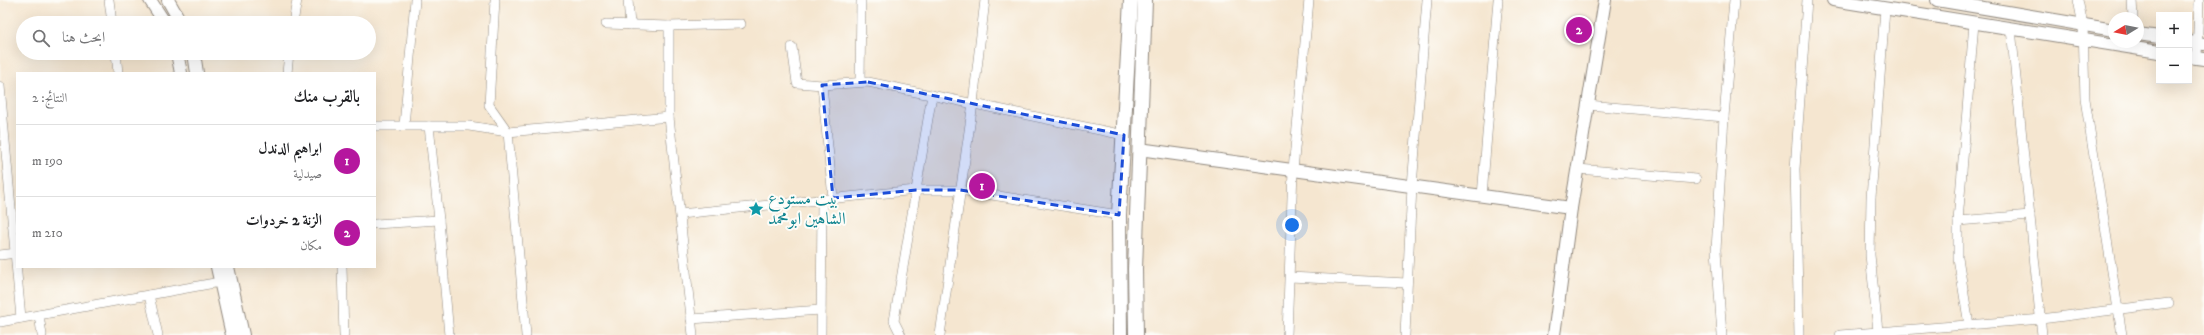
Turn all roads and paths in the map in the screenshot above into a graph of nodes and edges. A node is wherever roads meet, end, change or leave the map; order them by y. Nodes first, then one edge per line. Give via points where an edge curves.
1 (109, 0) edge
2 (150, 0) edge
3 (168, 0) edge
4 (296, 0) edge
5 (415, 0) edge
6 (495, 0) edge
7 (628, 0) edge
8 (861, 0) edge
9 (985, 0) edge
10 (1131, 0) edge
11 (1145, 0) edge
12 (1309, 0) edge
13 (1427, 0) edge
14 (1498, 0) edge
15 (1605, 0) edge
16 (1734, 0) edge
17 (1807, 0) edge
18 (1833, 0) edge
19 (1937, 0) edge
20 (2078, 0) edge
21 (2132, 0) edge
22 (2199, 0) edge
23 (1885, 9) junction
24 (2133, 12) edge
25 (111, 16) edge
26 (160, 16) edge
27 (177, 16) edge
28 (294, 16) edge
29 (1974, 23) junction
30 (606, 24) dead end
31 (740, 24) dead end
32 (630, 25) junction
33 (2083, 25) junction
34 (669, 26) junction
35 (2011, 29) junction
36 (2108, 29) edge
37 (2144, 35) edge
38 (2156, 37) edge
39 (2083, 40) junction
40 (2197, 43) edge
41 (792, 47) dead end
42 (2156, 52) edge
43 (2197, 58) edge
44 (117, 60) edge
45 (178, 60) edge
46 (195, 60) edge
47 (288, 60) edge
48 (118, 72) edge
49 (181, 72) edge
50 (197, 72) edge
51 (287, 72) edge
52 (860, 82) junction
53 (822, 85) junction
54 (0, 86) edge
55 (932, 95) junction
56 (973, 103) junction
57 (1588, 105) junction
58 (669, 117) junction
59 (1724, 117) junction
60 (376, 126) edge
61 (404, 126) junction
62 (429, 126) junction
63 (508, 132) junction
64 (1124, 135) junction
65 (1139, 149) junction
66 (1578, 169) junction
67 (1293, 170) junction
68 (1696, 179) dead end
69 (1412, 186) junction
70 (916, 190) junction
71 (960, 190) junction
72 (1482, 196) junction
73 (833, 198) junction
74 (822, 199) junction
75 (1571, 208) junction
76 (680, 214) junction
77 (1119, 215) junction
78 (2030, 215) junction
79 (440, 220) junction
80 (1958, 221) junction
81 (376, 224) edge
82 (16, 254) edge
83 (0, 255) edge
84 (17, 268) edge
85 (217, 268) edge
86 (228, 268) edge
87 (342, 268) edge
88 (1290, 277) junction
89 (220, 282) junction
90 (1407, 283) junction
91 (149, 295) junction
92 (2170, 303) dead end
93 (2118, 309) junction
94 (821, 310) junction
95 (39, 315) junction
96 (21, 318) junction
97 (2041, 318) junction
98 (691, 320) junction
99 (0, 322) edge
100 (1969, 325) junction
101 (1878, 331) junction
102 (42, 335) edge
103 (158, 335) edge
104 (232, 335) edge
105 (243, 335) edge
106 (344, 335) edge
107 (448, 335) edge
108 (526, 335) edge
109 (693, 335) edge
110 (821, 335) edge
111 (901, 335) edge
112 (940, 335) edge
113 (1120, 335) edge
114 (1136, 335) edge
115 (1287, 335) edge
116 (1405, 335) edge
117 (1554, 335) edge
118 (1722, 335) edge
119 (1799, 335) edge
120 (1840, 335) edge
121 (2042, 335) edge
122 (2122, 335) edge

1 - 25 street
2 - 26 main road
3 - 27 main road
4 - 28 street
5 - 61 street
6 - 63 street via 489,105
7 - 32 street
8 - 52 street
9 - 56 street
10 - 64 main road
11 - 65 main road
12 - 67 street
13 - 69 street
14 - 72 street
15 - 57 main road
16 - 59 street
17 - 119 street via 1795,169
18 - 23 main road
19 - 33 main road
20 - 33 street
21 - 24 street
22 - 40 street
23 - 29 main road
23 - 101 street via 1871,206 1870,255
29 - 35 main road
29 - 80 street
30 - 32 street
31 - 34 street
32 - 34 street
33 - 36 main road
33 - 39 street
34 - 58 street
35 - 39 main road
35 - 78 street
37 - 38 main road
39 - 42 main road
39 - 93 street via 2086,99
40 - 43 street
41 - 53 street via 797,83
44 - 48 street
45 - 49 main road
46 - 50 main road
47 - 51 street
52 - 53 street
52 - 55 street
53 - 73 street
54 - 82 street
55 - 56 street
55 - 70 street
56 - 64 street
56 - 71 street
57 - 59 street
57 - 66 main road
58 - 63 street
58 - 76 street
59 - 118 street via 1716,250
60 - 61 street
61 - 62 street
62 - 63 street via 468,126
62 - 79 street
63 - 108 street
64 - 77 main road
65 - 67 main road
65 - 114 main road via 1135,269
66 - 68 street
66 - 75 main road
67 - 69 main road
67 - 88 street
69 - 72 main road
69 - 90 street
70 - 71 street
70 - 73 street
70 - 111 street via 894,321
71 - 77 street
71 - 112 street
72 - 75 main road
73 - 74 street
74 - 76 street
74 - 94 street
75 - 117 main road
76 - 98 street
77 - 113 main road
78 - 80 street
78 - 97 street
79 - 81 street
79 - 107 street
80 - 100 street via 1958,258
82 - 83 street
84 - 96 street
85 - 89 main road
86 - 105 main road
87 - 106 street
88 - 90 street
88 - 115 street
89 - 91 street
89 - 104 main road
90 - 116 street
91 - 95 street
91 - 103 street
92 - 93 street
93 - 97 street
93 - 122 street
94 - 98 street
94 - 110 street
95 - 96 street
95 - 102 street
96 - 99 street
97 - 100 street
97 - 121 street
98 - 109 street
100 - 101 street
101 - 120 street

